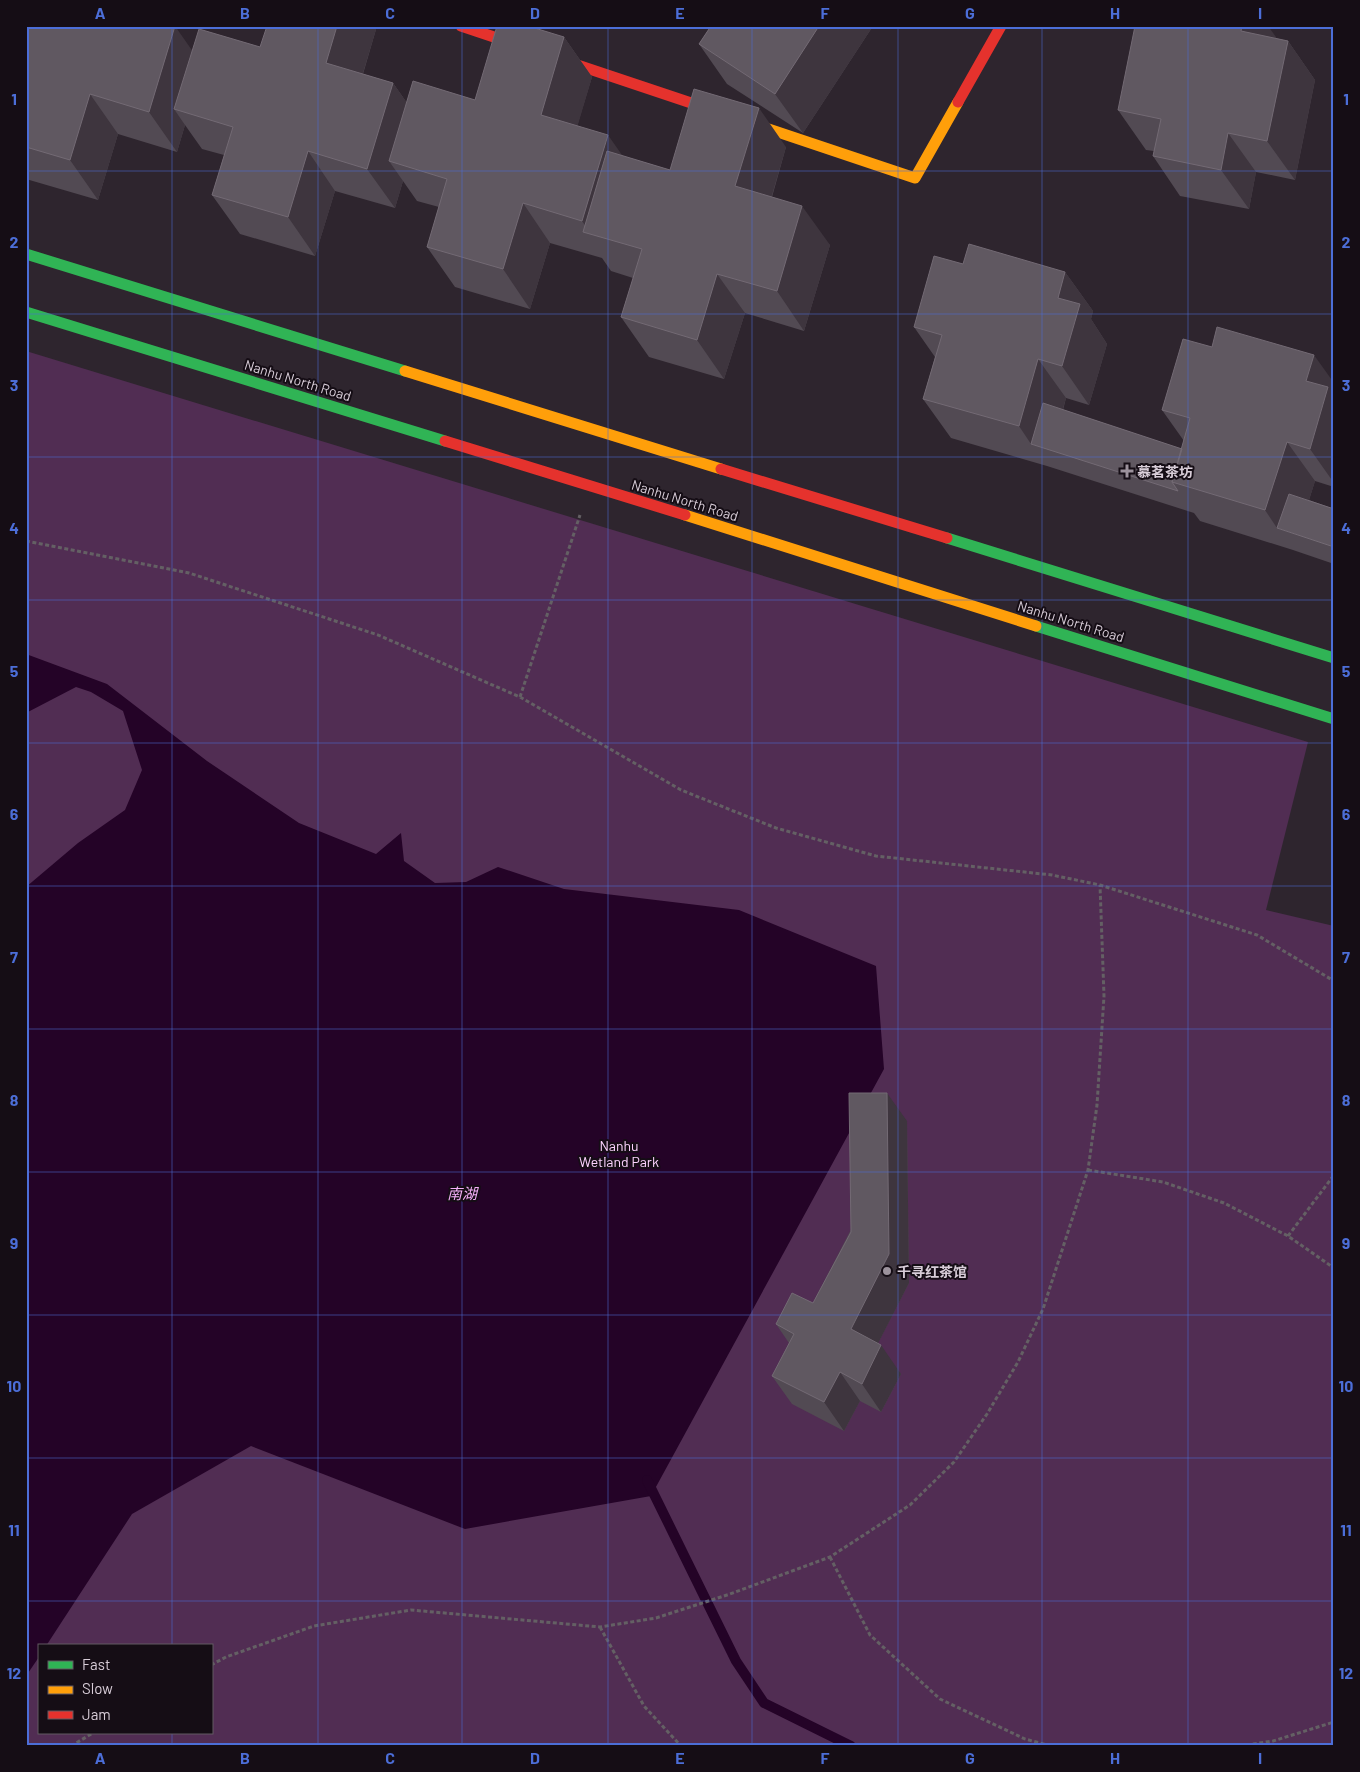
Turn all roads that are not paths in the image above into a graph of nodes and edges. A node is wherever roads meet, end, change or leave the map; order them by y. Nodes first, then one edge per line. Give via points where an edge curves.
1 (461, 26) edge
2 (1001, 26) edge
3 (26, 254) edge
4 (26, 312) edge
5 (1334, 658) edge
6 (1334, 719) edge

1 - 2 main road via 915,178
3 - 5 main road
4 - 6 main road, Nanhu North Road

